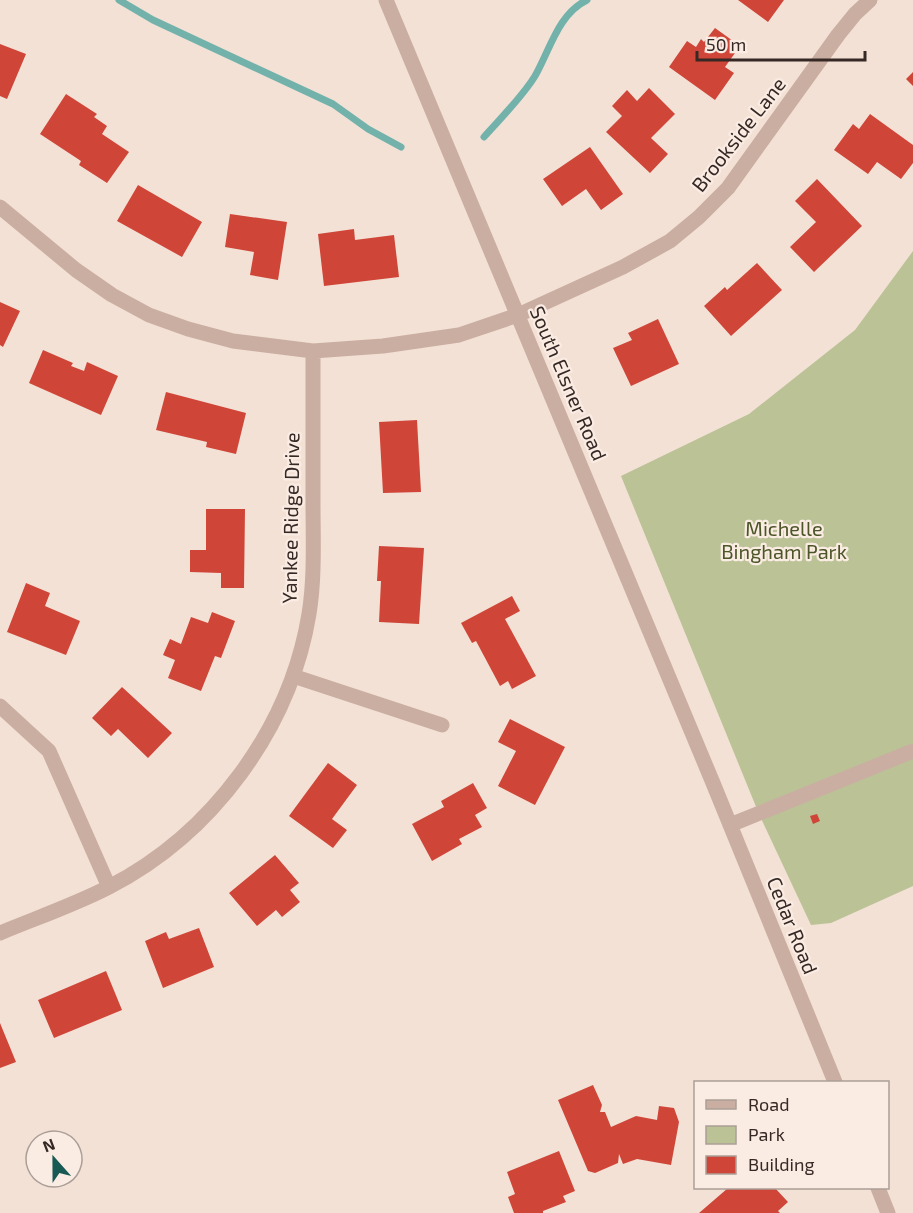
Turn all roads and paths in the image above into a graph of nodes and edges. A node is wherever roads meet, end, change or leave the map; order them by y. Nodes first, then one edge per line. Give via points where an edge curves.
1 (386, 0) edge
2 (870, 0) edge
3 (0, 207) edge
4 (518, 315) junction
5 (313, 351) junction
6 (293, 676) junction
7 (0, 706) edge
8 (442, 724) dead end
9 (913, 752) edge
10 (713, 783) joint
11 (730, 825) junction
12 (109, 887) junction
13 (0, 933) edge
14 (834, 1081) edge
15 (878, 1189) edge
16 (888, 1213) edge

1 - 4 street, South Elsner Road
2 - 4 street, Brookside Lane via 838,34 728,188 699,217 670,241 623,267
3 - 5 street, Brookside Lane via 76,270 149,315 233,341
4 - 5 street, Brookside Lane via 459,335
4 - 10 street, South Elsner Road
5 - 6 street, Yankee Ridge Drive via 313,569 309,615
6 - 8 street
6 - 12 street, Yankee Ridge Drive via 245,768 216,806 145,866
7 - 12 street via 49,751
9 - 11 street
10 - 11 street, Cedar Road
11 - 14 street, Cedar Road
12 - 13 street, Yankee Ridge Drive
15 - 16 street

